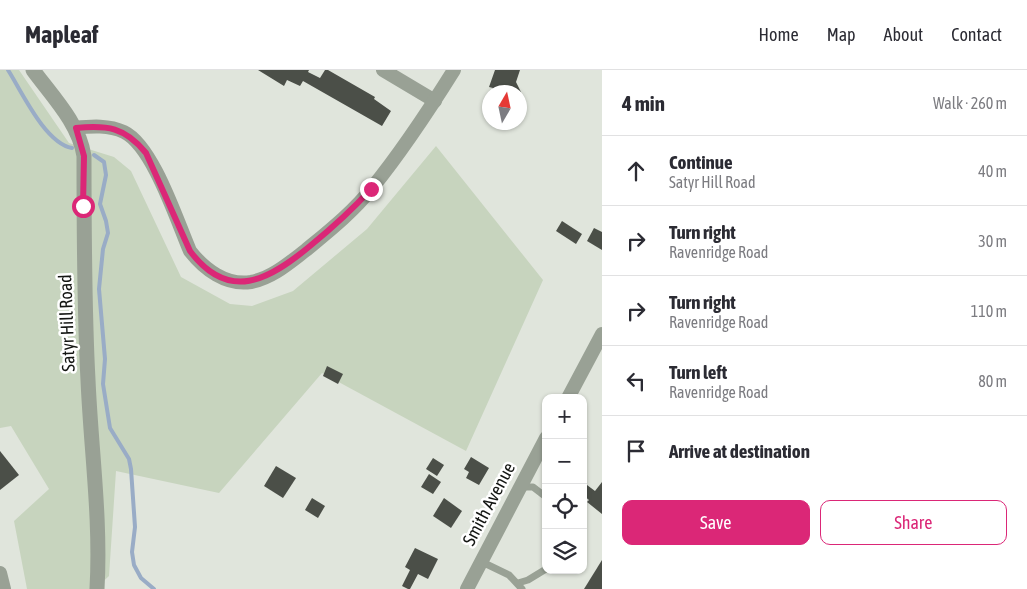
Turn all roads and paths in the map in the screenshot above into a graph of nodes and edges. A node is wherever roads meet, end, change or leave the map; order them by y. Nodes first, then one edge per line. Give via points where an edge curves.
1 (33, 70) edge
2 (383, 70) edge
3 (454, 70) edge
4 (435, 100) junction
5 (76, 128) junction
6 (602, 334) edge
7 (570, 394) edge
8 (545, 439) edge
9 (520, 487) junction
10 (542, 495) edge
11 (480, 561) junction
12 (542, 571) edge
13 (0, 573) edge
14 (520, 586) edge
15 (4, 589) edge
16 (97, 589) edge
17 (467, 589) edge

1 - 5 street, Satyr Hill Road
2 - 4 street
3 - 4 street
4 - 5 street via 371,189 339,223 285,267 249,282 221,278 199,263 190,251 154,168 136,140 111,128
5 - 16 street, Satyr Hill Road via 83,151 86,329 97,516
6 - 7 street
8 - 9 street, Smith Avenue
9 - 10 lane via 533,488
9 - 11 street, Smith Avenue
11 - 14 lane via 509,575
11 - 17 street, Smith Avenue
12 - 14 lane
13 - 15 street

